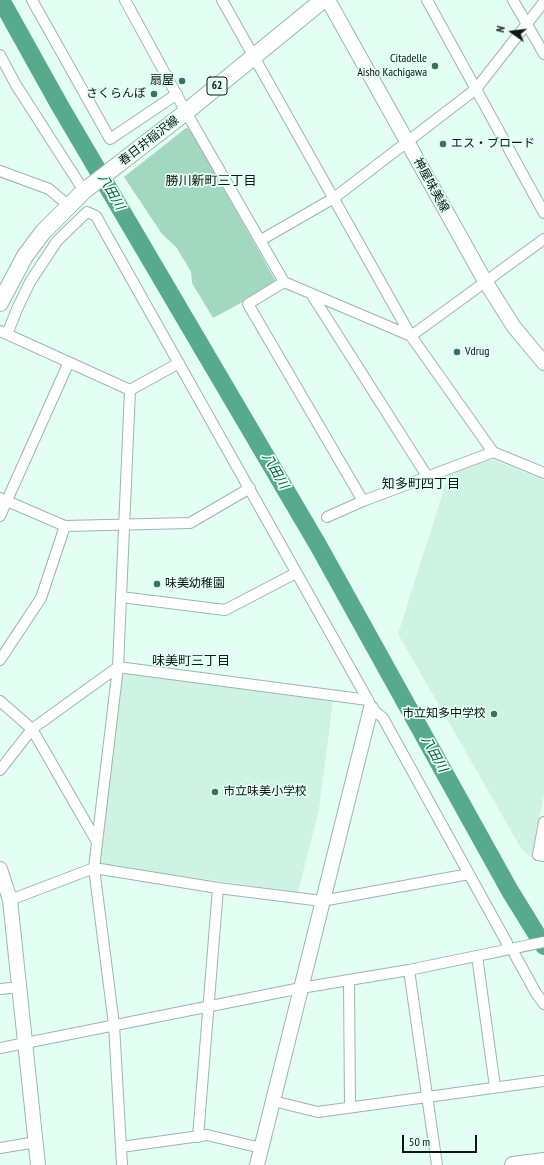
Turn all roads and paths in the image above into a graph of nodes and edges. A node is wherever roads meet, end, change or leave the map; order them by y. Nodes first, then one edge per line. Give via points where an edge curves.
1 (32, 0) edge
2 (125, 0) edge
3 (222, 0) edge
4 (323, 0) edge
5 (328, 0) edge
6 (427, 0) edge
7 (513, 0) edge
8 (544, 2) edge
9 (526, 24) junction
10 (544, 54) edge
11 (0, 55) edge
12 (254, 56) junction
13 (476, 89) junction
14 (177, 94) junction
15 (186, 112) junction
16 (408, 142) junction
17 (0, 171) edge
18 (88, 188) junction
19 (334, 198) junction
20 (69, 206) junction
21 (544, 213) edge
22 (261, 240) junction
23 (544, 240) edge
24 (485, 281) junction
25 (284, 282) junction
26 (312, 294) junction
27 (0, 303) edge
28 (4, 333) edge
29 (411, 336) junction
30 (69, 362) junction
31 (179, 363) junction
32 (544, 363) edge
33 (130, 390) junction
34 (493, 452) junction
35 (544, 473) edge
36 (428, 476) junction
37 (250, 488) junction
38 (4, 499) edge
39 (363, 501) junction
40 (0, 516) edge
41 (327, 517) dead end
42 (124, 525) junction
43 (65, 526) junction
44 (296, 573) junction
45 (122, 597) junction
46 (0, 660) edge
47 (118, 667) junction
48 (0, 701) edge
49 (370, 704) junction
50 (32, 729) junction
51 (0, 770) edge
52 (544, 822) edge
53 (97, 842) junction
54 (544, 856) edge
55 (94, 868) junction
56 (0, 869) edge
57 (469, 874) junction
58 (218, 888) junction
59 (10, 900) junction
60 (322, 901) junction
61 (544, 942) edge
62 (507, 943) dead end
63 (515, 955) dead end
64 (477, 956) junction
65 (409, 970) junction
66 (349, 980) junction
67 (20, 987) junction
68 (0, 988) edge
69 (301, 988) junction
70 (544, 1004) edge
71 (208, 1008) junction
72 (114, 1025) junction
73 (25, 1044) junction
74 (0, 1048) edge
75 (544, 1081) edge
76 (495, 1086) junction
77 (427, 1096) junction
78 (273, 1101) junction
79 (350, 1107) junction
80 (198, 1137) junction
81 (36, 1142) junction
82 (121, 1147) junction
83 (0, 1148) edge
84 (261, 1148) junction
85 (544, 1161) edge
86 (38, 1165) edge
87 (122, 1165) edge
88 (257, 1165) edge
89 (437, 1165) edge
90 (513, 1165) edge

1 - 14 street via 110,139
2 - 14 street
3 - 12 street
4 - 12 main road, 春日井稲沢線 / 62
5 - 16 street, 神屋味美線
6 - 13 street
7 - 9 street
8 - 9 street
9 - 10 street
9 - 13 street
11 - 18 street via 16,85
12 - 15 main road, 春日井稲沢線 / 62
12 - 19 street
13 - 16 street
13 - 21 street
14 - 15 street
15 - 18 main road, 春日井稲沢線 / 62
15 - 22 street
16 - 19 street
16 - 24 street, 神屋味美線
17 - 20 street via 49,189
18 - 20 main road, 春日井稲沢線 / 62
19 - 22 street
19 - 29 street
20 - 27 main road, 春日井稲沢線 / 62 via 43,232 25,256
22 - 25 street
23 - 24 street
24 - 29 street
24 - 32 street, 神屋味美線 via 514,327
25 - 26 street
25 - 39 street via 248,304
26 - 29 street
26 - 36 street
28 - 30 street
28 - 31 street via 30,282 57,242 87,212 96,216
29 - 34 street
30 - 33 street
30 - 38 street
31 - 33 street
31 - 37 street
33 - 42 street
34 - 35 street
34 - 36 street
36 - 39 street
37 - 42 street via 190,523
37 - 44 street
38 - 40 street
38 - 43 street
39 - 41 street
42 - 43 street
42 - 45 street
43 - 46 street via 41,598
44 - 45 street via 226,610
44 - 49 street
45 - 47 street
47 - 49 street
47 - 50 street
47 - 53 street
48 - 50 street
49 - 57 street via 383,718
49 - 60 street
50 - 51 street
50 - 53 street
52 - 54 street via 538,855
53 - 55 street
55 - 58 street
55 - 59 street
55 - 72 street
56 - 59 street
57 - 60 street
57 - 62 street
58 - 60 street
58 - 71 street
59 - 67 street
60 - 69 street
61 - 64 street
63 - 70 street
64 - 65 street
64 - 76 street
65 - 66 street
65 - 77 street
66 - 69 street
66 - 79 street
67 - 68 street
67 - 73 street
69 - 71 street
69 - 78 street
71 - 72 street
71 - 80 street
72 - 73 street
72 - 82 street
73 - 74 street
73 - 81 street
75 - 76 street
76 - 77 street
77 - 79 street
77 - 89 street
78 - 79 street via 318,1112
78 - 84 street
80 - 82 street
80 - 84 street via 207,1135
81 - 83 street
81 - 86 street
82 - 87 street
84 - 88 street
85 - 90 main road

